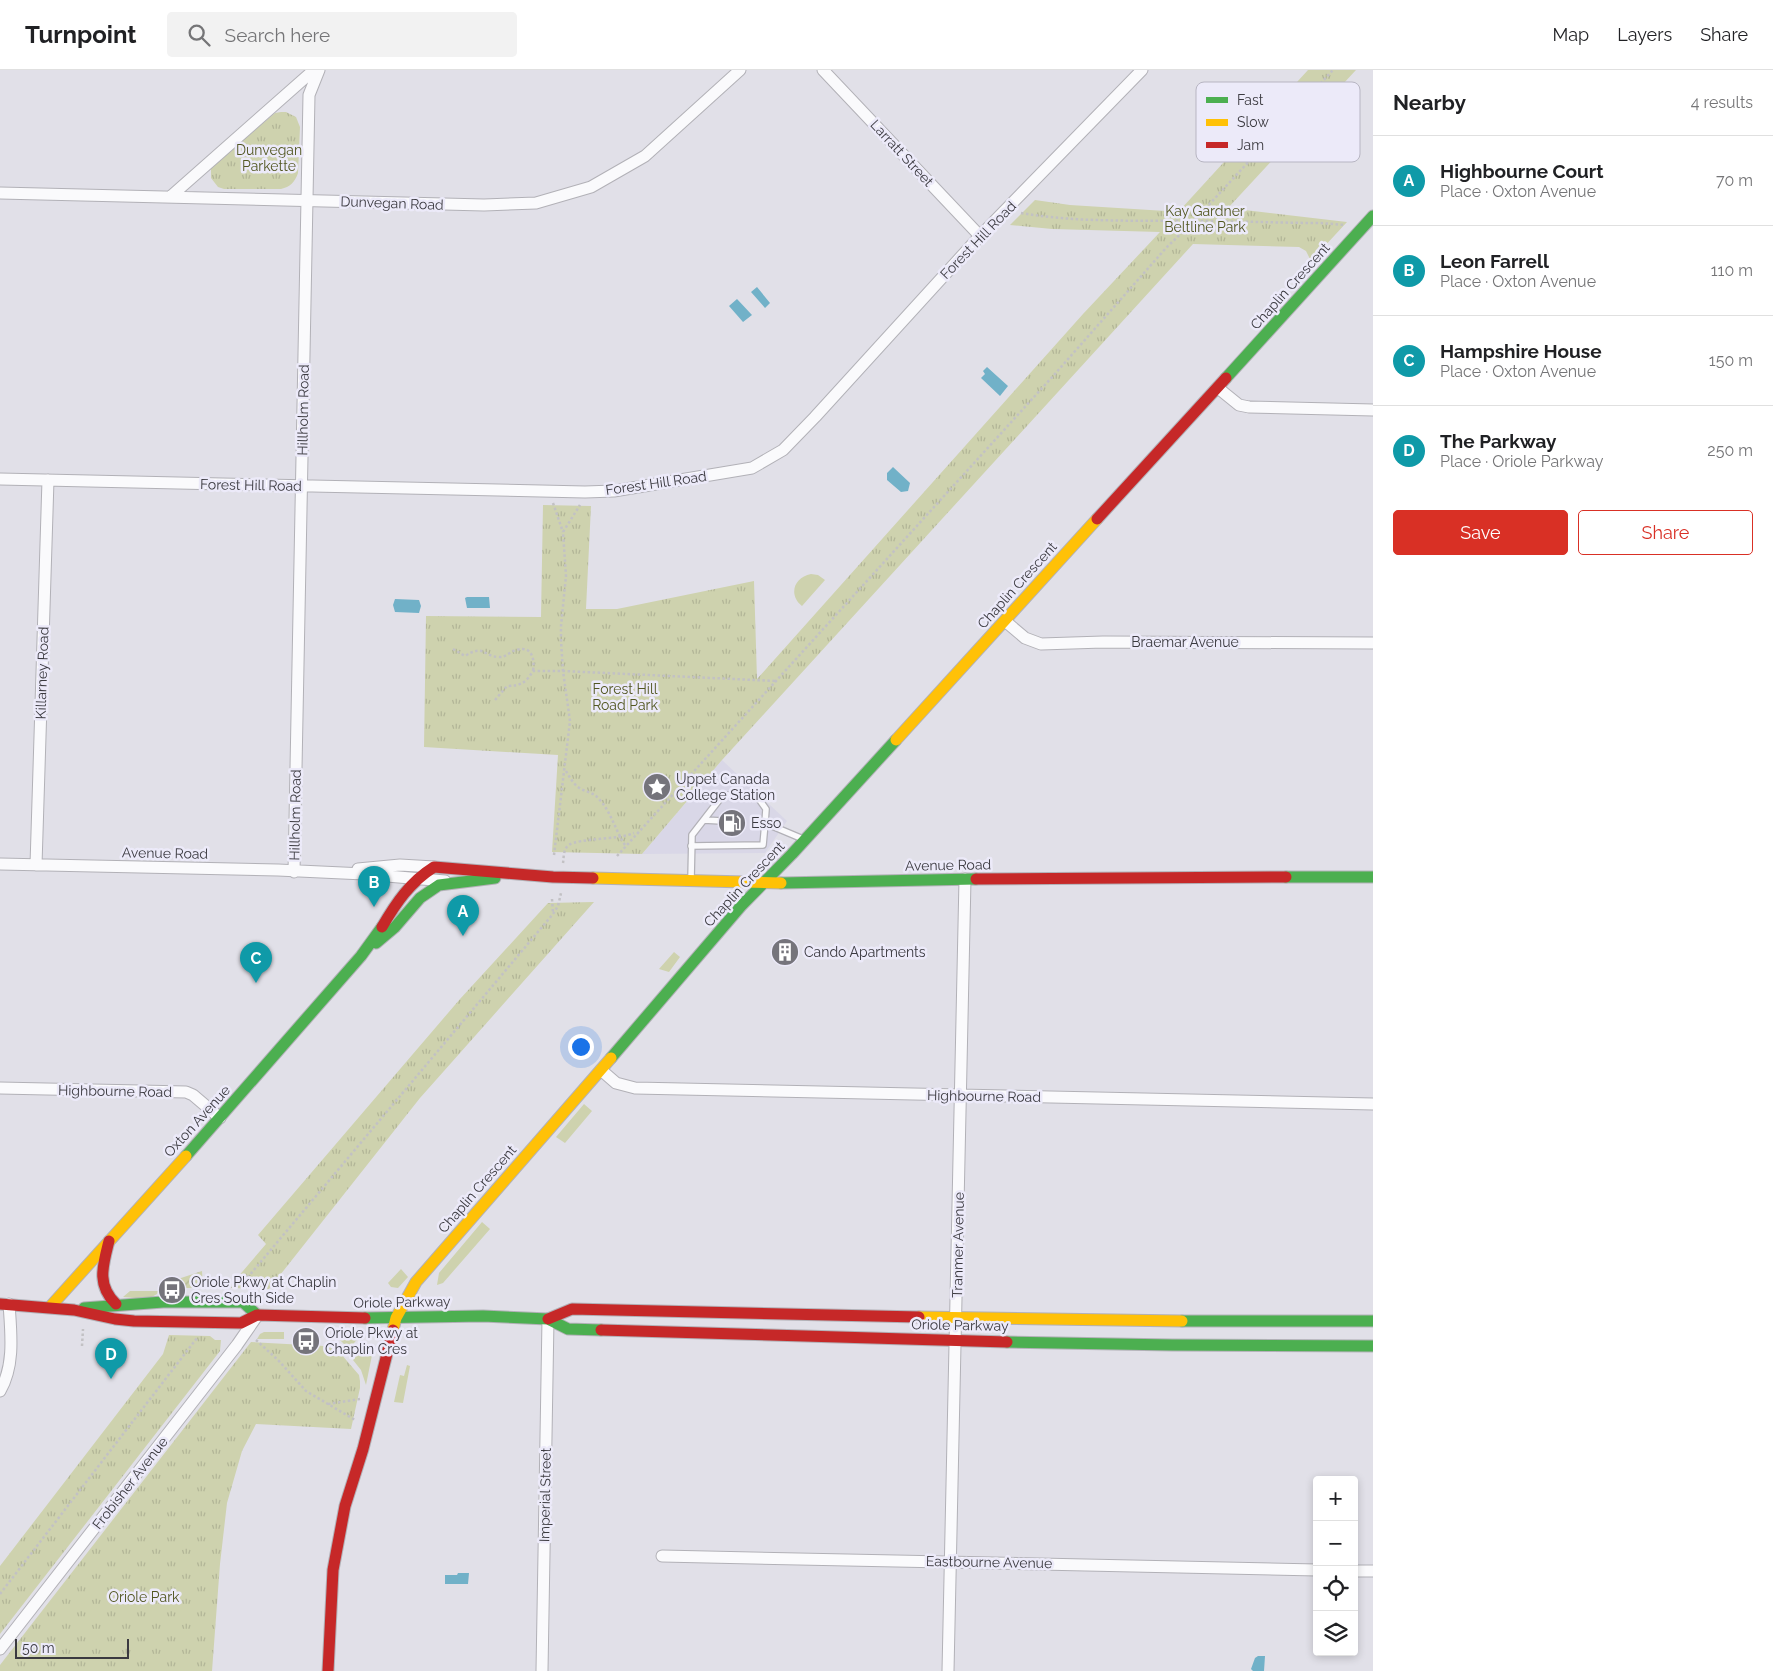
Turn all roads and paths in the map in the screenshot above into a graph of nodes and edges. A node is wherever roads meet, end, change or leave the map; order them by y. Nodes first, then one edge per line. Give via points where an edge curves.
1 (314, 70) edge
2 (319, 70) edge
3 (740, 70) edge
4 (824, 70) edge
5 (1142, 70) edge
6 (1332, 70) edge
7 (1321, 82) edge
8 (1248, 162) edge
9 (0, 193) edge
10 (170, 197) junction
11 (308, 201) junction
12 (1008, 209) junction
13 (1373, 216) edge
14 (1194, 221) junction
15 (1356, 234) junction
16 (980, 236) junction
17 (1218, 388) junction
18 (1373, 410) edge
19 (0, 479) edge
20 (48, 480) junction
21 (301, 486) junction
22 (585, 492) junction
23 (553, 503) dead end
24 (563, 532) junction
25 (1005, 621) junction
26 (1373, 643) edge
27 (453, 649) dead end
28 (534, 671) junction
29 (562, 671) junction
30 (776, 681) junction
31 (495, 700) dead end
32 (565, 770) junction
33 (704, 820) junction
34 (722, 821) dead end
35 (755, 821) dead end
36 (765, 823) junction
37 (638, 831) junction
38 (620, 838) junction
39 (805, 840) junction
40 (625, 846) junction
41 (691, 846) junction
42 (554, 855) dead end
43 (617, 856) dead end
44 (564, 857) dead end
45 (0, 864) edge
46 (36, 865) junction
47 (434, 867) junction
48 (294, 872) junction
49 (329, 872) junction
50 (523, 875) junction
51 (1373, 877) edge
52 (415, 879) junction
53 (965, 879) junction
54 (463, 881) junction
55 (691, 881) junction
56 (764, 883) junction
57 (561, 895) dead end
58 (552, 899) dead end
59 (553, 914) junction
60 (364, 952) junction
61 (601, 1070) junction
62 (0, 1088) edge
63 (961, 1095) junction
64 (1373, 1104) edge
65 (220, 1118) junction
66 (110, 1240) junction
67 (244, 1292) dead end
68 (5, 1304) edge
69 (116, 1304) junction
70 (50, 1307) junction
71 (74, 1310) junction
72 (257, 1315) junction
73 (957, 1317) junction
74 (396, 1318) junction
75 (548, 1320) junction
76 (1373, 1321) edge
77 (83, 1329) dead end
78 (201, 1333) dead end
79 (256, 1340) dead end
80 (956, 1341) junction
81 (82, 1346) dead end
82 (1373, 1346) edge
83 (0, 1392) edge
84 (360, 1398) dead end
85 (327, 1404) junction
86 (355, 1420) dead end
87 (662, 1556) dead end
88 (950, 1561) junction
89 (1313, 1570) edge
90 (1358, 1571) edge
91 (1373, 1571) edge
92 (0, 1594) edge
93 (0, 1649) edge
94 (328, 1671) edge
95 (542, 1671) edge
96 (948, 1671) edge

1 - 10 street
2 - 11 street, Hillholm Road via 309,95
3 - 11 street, Dunvegan Road via 646,156 591,187 536,203
4 - 16 street, Larratt Street
5 - 12 street, Forest Hill Road
6 - 7 path
8 - 14 path
9 - 10 street, Dunvegan Road
10 - 11 street, Dunvegan Road
11 - 21 street, Hillholm Road
12 - 14 path via 1051,218
12 - 16 street, Forest Hill Road
13 - 15 street, Chaplin Crescent
14 - 15 path via 1321,223 1347,226
14 - 30 path via 1166,248
15 - 17 street, Chaplin Crescent
16 - 22 street, Forest Hill Road via 815,417 770,459 752,468 725,473 614,491
17 - 18 street via 1239,405 1250,407
17 - 25 street, Chaplin Crescent
19 - 20 street, Forest Hill Road
20 - 21 street, Forest Hill Road
20 - 46 street, Killarney Road
21 - 22 street, Forest Hill Road
21 - 48 street, Hillholm Road
22 - 24 path via 582,503
23 - 24 path
24 - 29 path via 566,576 560,626
25 - 26 street, Braemar Avenue via 1025,638 1042,644
25 - 39 street, Chaplin Crescent
27 - 28 path via 465,656 478,650 496,657 504,657 514,650 528,650 533,654
28 - 29 path
28 - 31 path via 520,686 507,686
29 - 30 path
29 - 32 path via 570,721
30 - 37 path
32 - 38 path via 579,787 602,802
32 - 42 path
33 - 34 lane
33 - 36 lane via 723,795 756,794 766,810
33 - 41 lane via 692,835
35 - 36 lane
36 - 39 lane
36 - 41 lane via 763,845
37 - 38 path
37 - 40 path
38 - 40 path
38 - 44 path via 569,844
39 - 56 street, Chaplin Crescent
40 - 43 path
41 - 55 lane
45 - 46 street, Avenue Road
46 - 48 street, Avenue Road
47 - 49 street, Avenue Road via 400,865
47 - 50 street, Avenue Road
47 - 52 street, Oxton Avenue
48 - 49 street, Avenue Road
49 - 52 street, Avenue Road
50 - 54 street, Avenue Road
50 - 55 street, Avenue Road
51 - 53 street, Avenue Road
52 - 54 street, Avenue Road
52 - 60 street, Oxton Avenue
53 - 56 street, Avenue Road
53 - 63 street, Tranmer Avenue
54 - 60 street, Oxton Avenue via 440,885 428,892 395,927
55 - 56 street, Avenue Road
56 - 61 street, Chaplin Crescent
57 - 59 path
58 - 59 path
59 - 67 path via 248,1277
60 - 65 street, Oxton Avenue
61 - 63 street, Highbourne Road via 616,1083 635,1088
61 - 74 street, Chaplin Crescent via 416,1282
62 - 65 street, Highbourne Road via 186,1092
63 - 64 street, Highbourne Road
63 - 73 street, Tranmer Avenue
65 - 66 street, Oxton Avenue
66 - 69 street via 102,1276 109,1299
66 - 70 street, Oxton Avenue
68 - 70 street, Oriole Parkway
68 - 83 street via 12,1348
69 - 71 street, Oriole Parkway
69 - 72 street, Oriole Parkway via 243,1302
70 - 71 street, Oriole Parkway
71 - 72 street, Oriole Parkway via 134,1321 241,1323
72 - 74 street, Oriole Parkway
72 - 93 street, Frobisher Avenue
73 - 75 street, Oriole Parkway via 572,1309
73 - 76 street, Oriole Parkway
73 - 80 street, Tranmer Avenue
74 - 75 street, Oriole Parkway
74 - 94 street, Chaplin Crescent via 345,1506 333,1570
75 - 80 street, Oriole Parkway via 568,1329
75 - 95 street, Imperial Street
77 - 81 path
78 - 92 path
79 - 85 path via 306,1391
80 - 82 street, Oriole Parkway
80 - 88 street, Tranmer Avenue
84 - 85 path
85 - 86 path
87 - 88 street, Eastbourne Avenue
88 - 89 street, Eastbourne Avenue
88 - 96 street, Tranmer Avenue
90 - 91 street

